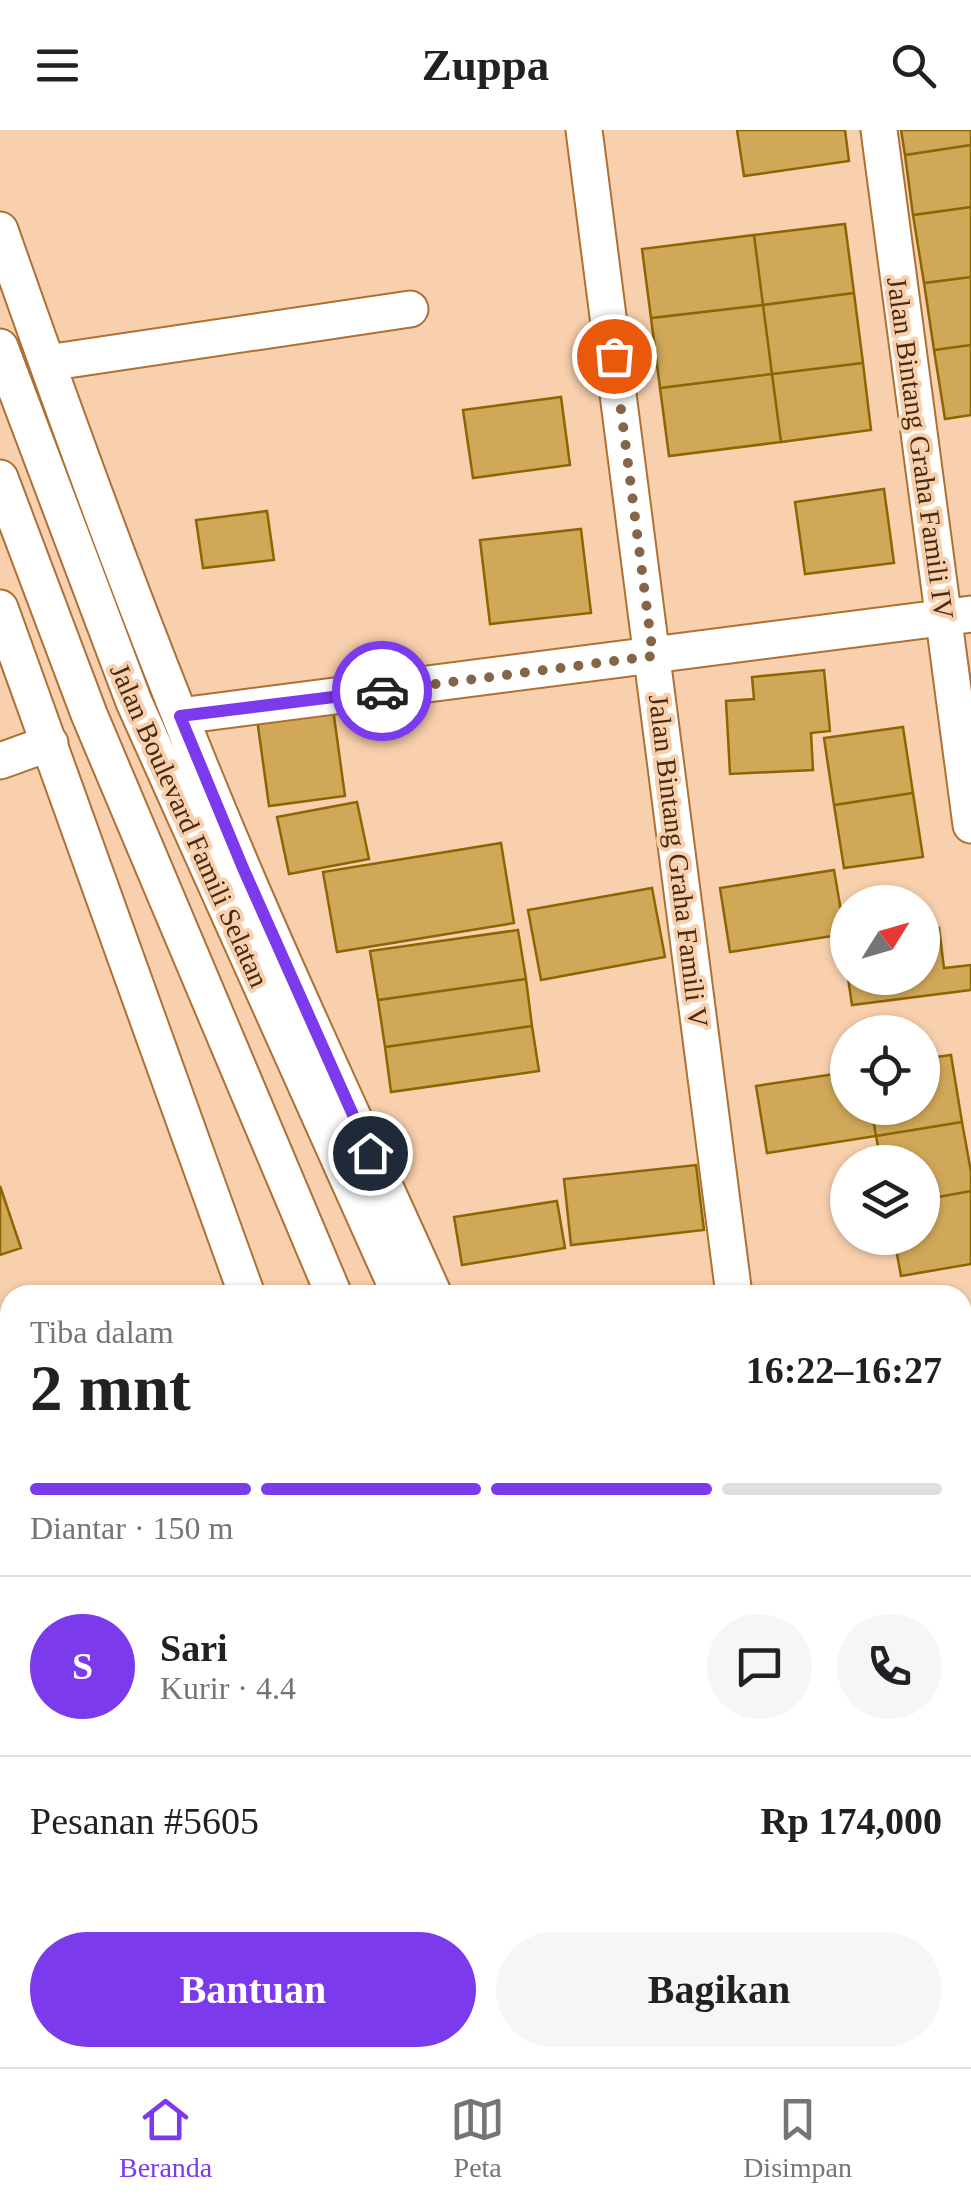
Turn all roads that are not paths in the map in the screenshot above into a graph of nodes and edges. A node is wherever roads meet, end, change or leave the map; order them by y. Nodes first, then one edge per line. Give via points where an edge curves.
1 (584, 130) edge
2 (879, 130) edge
3 (0, 230) edge
4 (410, 309) dead end
5 (0, 347) edge
6 (47, 363) junction
7 (0, 478) edge
8 (0, 608) edge
9 (957, 616) edge
10 (653, 656) junction
11 (180, 716) junction
12 (50, 743) junction
13 (0, 761) edge
14 (971, 825) edge
15 (243, 1285) edge
16 (330, 1285) edge
17 (396, 1285) edge
18 (430, 1285) edge
19 (733, 1285) edge

1 - 10 street, Jalan Bintang Graha Famili V
2 - 9 street, Jalan Bintang Graha Famili IV
3 - 6 street
4 - 6 street
5 - 17 street, Jalan Boulevard Famili Selatan via 134,702
6 - 11 street
7 - 16 street, Jalan Boulevard Famili Selatan via 89,714
8 - 12 street
9 - 10 street
9 - 14 street, Jalan Bintang Graha Famili IV
10 - 11 street
10 - 19 street, Jalan Bintang Graha Famili V
11 - 18 street
12 - 13 street
12 - 15 street

